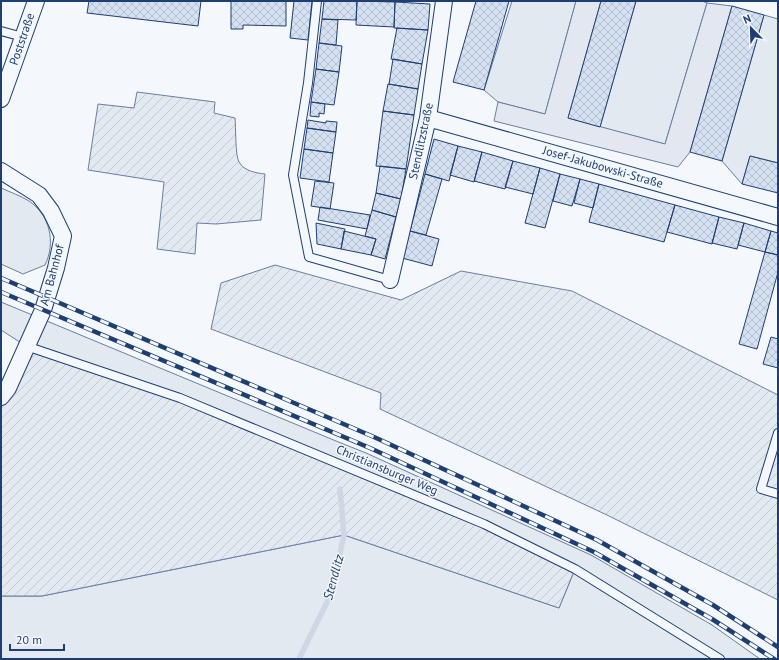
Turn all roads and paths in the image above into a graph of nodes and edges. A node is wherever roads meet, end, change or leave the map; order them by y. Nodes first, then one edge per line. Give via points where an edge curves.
1 (36, 1) edge
2 (317, 1) edge
3 (444, 1) edge
4 (1, 30) edge
5 (23, 37) junction
6 (1, 99) edge
7 (428, 118) junction
8 (1, 172) edge
9 (778, 217) edge
10 (390, 280) joint
11 (26, 346) junction
12 (1, 397) edge
13 (778, 433) edge
14 (778, 494) edge
15 (720, 659) edge

1 - 5 street, Poststraße
2 - 10 lane via 308,83 293,175 309,257
3 - 7 street, Stendlitzstraße
4 - 5 lane
5 - 6 street, Poststraße
7 - 9 street, Josef-Jakubowski-Straße
7 - 10 street, Stendlitzstraße
8 - 11 street, Am Bahnhof via 39,195 52,210 63,236 43,310
11 - 12 street, Am Bahnhof via 8,388
11 - 15 lane, Christiansburger Weg via 180,398 484,524 575,569
13 - 14 lane via 762,489

